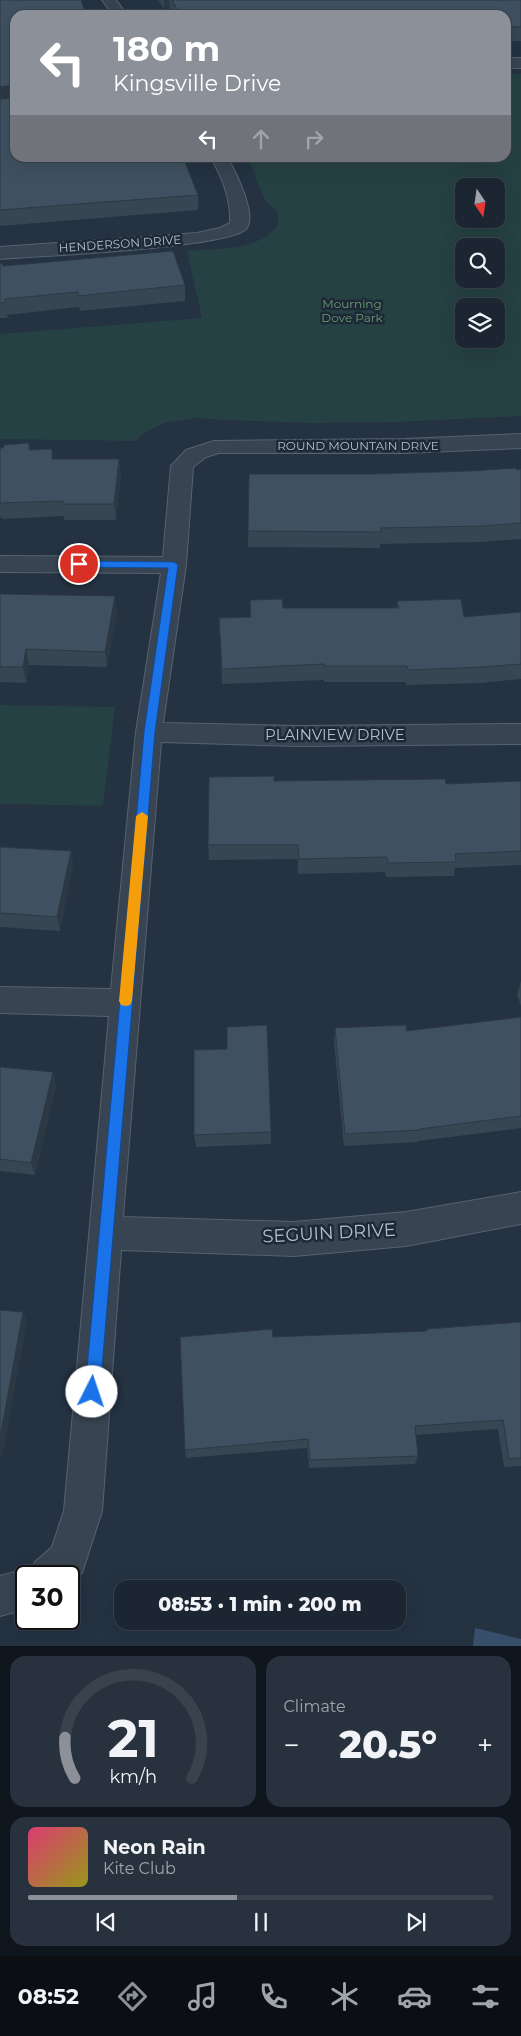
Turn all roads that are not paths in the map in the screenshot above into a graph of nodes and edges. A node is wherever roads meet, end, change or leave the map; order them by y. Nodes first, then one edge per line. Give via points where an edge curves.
1 (221, 162) edge
2 (0, 253) edge
3 (521, 441) edge
4 (0, 564) edge
5 (174, 565) junction
6 (150, 732) junction
7 (521, 734) edge
8 (0, 1000) edge
9 (126, 1003) junction
10 (521, 1208) edge
11 (105, 1233) junction
12 (59, 1565) edge
13 (15, 1593) edge
14 (0, 1596) edge

1 - 2 street, HENDERSON DRIVE via 232,181 240,208 238,226 225,233
3 - 5 street, ROUND MOUNTAIN DRIVE via 404,446 219,446 196,453 182,466
4 - 5 street
5 - 6 street
6 - 7 street, PLAINVIEW DRIVE via 300,736
6 - 9 street
8 - 9 street
9 - 11 street
10 - 11 street, SEGUIN DRIVE via 406,1229 294,1239
11 - 12 street via 83,1511
13 - 14 street

